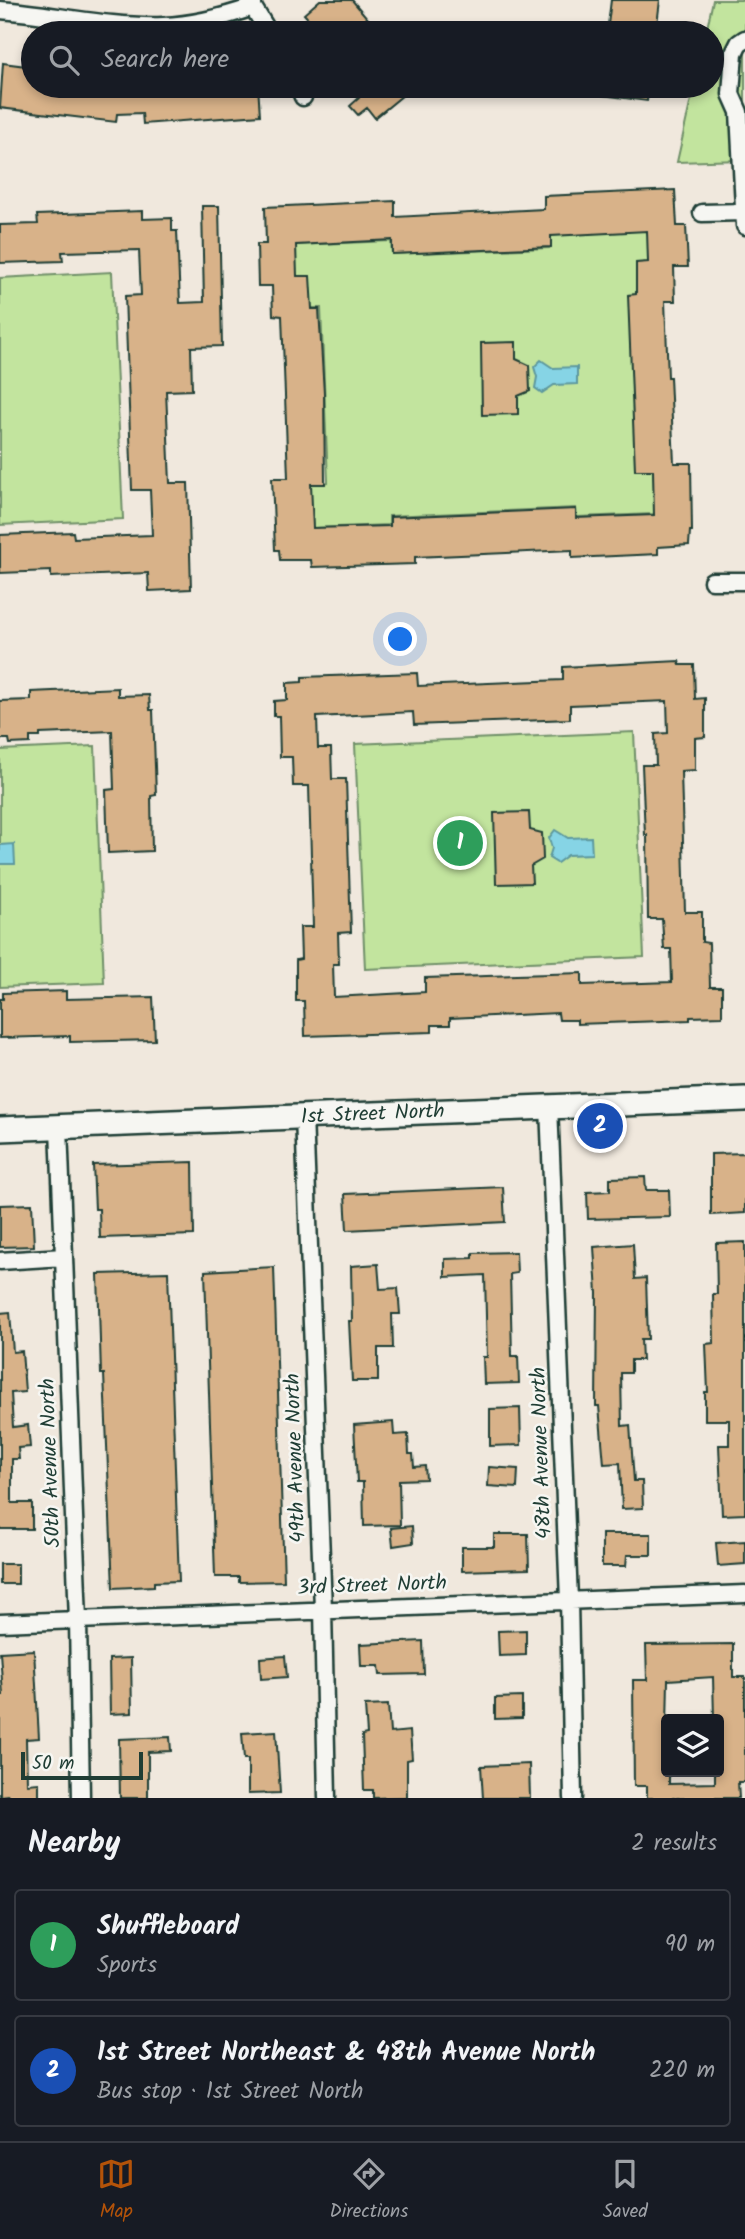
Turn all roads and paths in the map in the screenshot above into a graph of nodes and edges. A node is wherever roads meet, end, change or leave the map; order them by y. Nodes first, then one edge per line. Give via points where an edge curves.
1 (253, 4) edge
2 (27, 6) edge
3 (0, 10) edge
4 (94, 21) edge
5 (197, 21) edge
6 (262, 21) edge
7 (745, 39) edge
8 (742, 107) edge
9 (702, 213) dead end
10 (745, 219) edge
11 (712, 581) dead end
12 (745, 581) edge
13 (745, 1099) edge
14 (549, 1106) junction
15 (304, 1116) junction
16 (58, 1127) junction
17 (0, 1129) edge
18 (64, 1257) junction
19 (0, 1261) edge
20 (745, 1594) edge
21 (569, 1600) junction
22 (323, 1609) junction
23 (78, 1620) junction
24 (0, 1623) edge
25 (81, 1798) edge
26 (327, 1798) edge
27 (573, 1798) edge

1 - 5 street via 224,17
1 - 6 street
2 - 3 street
2 - 4 street
7 - 8 street via 734,53 731,72 731,94
8 - 10 street
9 - 10 street
11 - 12 street
13 - 14 street, 1st Street North
14 - 15 street, 1st Street North
14 - 21 street, 48th Avenue North
15 - 16 street, 1st Street North
15 - 22 street, 49th Avenue North
16 - 17 street, 1st Street North
16 - 18 street, 50th Avenue North
18 - 19 street
18 - 23 street, 50th Avenue North
20 - 21 street, 3rd Street North
21 - 22 street, 3rd Street North
21 - 27 street, 48th Avenue North
22 - 23 street, 3rd Street North
22 - 26 street, 49th Avenue North
23 - 24 street, 3rd Street North
23 - 25 street, 50th Avenue North

